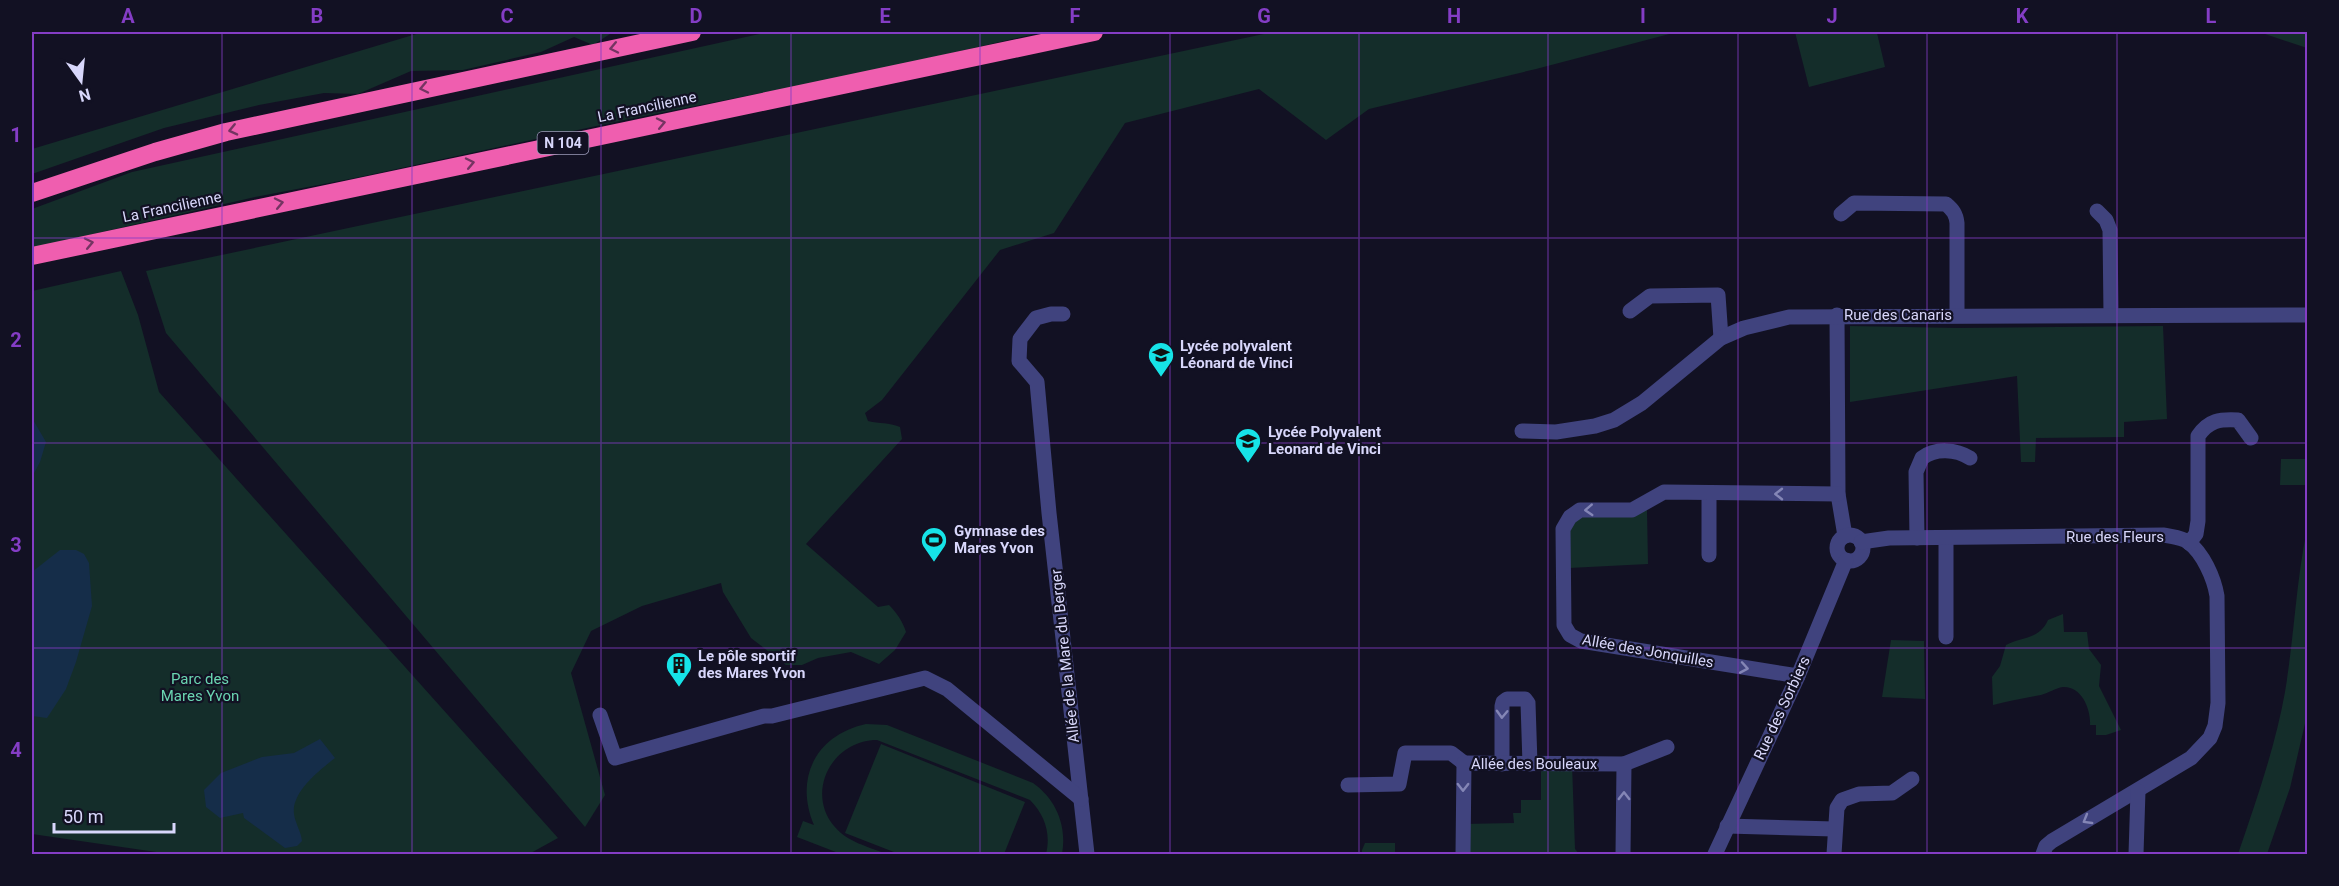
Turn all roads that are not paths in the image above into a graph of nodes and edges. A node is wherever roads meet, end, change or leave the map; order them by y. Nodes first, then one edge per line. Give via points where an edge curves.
1 (692, 32) edge
2 (1094, 32) edge
3 (32, 193) edge
4 (2097, 211) dead end
5 (1841, 214) dead end
6 (32, 256) edge
7 (1630, 311) dead end
8 (1063, 314) dead end
9 (1837, 315) junction
10 (1957, 315) junction
11 (2111, 315) junction
12 (2307, 315) edge
13 (1721, 338) junction
14 (1522, 431) dead end
15 (2251, 438) dead end
16 (1970, 458) dead end
17 (1709, 494) junction
18 (1838, 494) junction
19 (1845, 536) junction
20 (1917, 538) junction
21 (1946, 538) junction
22 (1861, 542) junction
23 (2189, 543) junction
24 (1709, 555) dead end
25 (1846, 560) junction
26 (1946, 637) dead end
27 (1798, 676) junction
28 (600, 715) dead end
29 (1667, 747) dead end
30 (1464, 763) junction
31 (1502, 764) junction
32 (1530, 764) junction
33 (1624, 764) junction
34 (1912, 779) dead end
35 (1348, 785) dead end
36 (2138, 791) junction
37 (1081, 799) junction
38 (1727, 826) junction
39 (1834, 829) junction
40 (1087, 855) edge
41 (1463, 855) edge
42 (1623, 855) edge
43 (1715, 855) edge
44 (1834, 855) edge
45 (2043, 855) edge
46 (2136, 855) edge

1 -> 3 highway via 226,132
6 -> 2 highway, La Francilienne / N 104
4 - 11 street via 2110,230
5 - 10 street via 1854,203 1946,204 1951,208 1957,223
7 - 13 street via 1650,296 1718,295
8 - 37 street, Allée de la Mare du Berger via 1036,318 1020,339 1019,361 1037,382
9 - 10 street, Rue des Canaris
9 - 13 street, Rue des Canaris via 1789,316
9 - 18 street, Rue des Sorbiers
10 - 11 street, Rue des Canaris
11 - 12 street, Rue des Canaris
13 - 14 street, Rue des Canaris via 1621,416 1576,429
15 - 23 street via 2238,420 2218,419 2199,436 2198,521 2196,534
16 - 20 street via 1961,452 1934,452 1922,458 1916,472
18 -> 17 street, Allée des Jonquilles
17 - 24 street
17 -> 27 street, Allée des Jonquilles via 1664,492 1632,510 1580,510 1570,517 1563,529 1564,625 1570,635 1581,641
18 - 19 street, Rue des Sorbiers
19 - 22 street via 1852,535
19 - 25 street, Rue des Sorbiers via 1836,549
20 - 21 street, Rue des Fleurs
20 - 22 street, Rue des Fleurs
21 - 23 street, Rue des Fleurs via 2164,536
21 - 26 street
22 - 25 street, Rue des Sorbiers via 1861,555
23 - 36 street via 2215,583 2218,715 2203,748
25 - 27 street, Rue des Sorbiers
27 - 38 street, Rue des Sorbiers
28 - 37 street via 615,758 764,716 925,678 947,689
29 - 33 street, Allée des Bouleaux
30 - 31 street, Allée des Bouleaux
30 - 35 street via 1451,753 1405,753 1399,784
30 -> 41 street, Allée des Bouleaux
31 - 32 street, Allée des Bouleaux
32 -> 31 street via 1530,710 1525,699 1503,702
32 - 33 street, Allée des Bouleaux
42 -> 33 street
34 - 39 street via 1892,793 1859,794 1842,800
36 -> 45 street via 2052,841
36 - 46 street
37 - 40 street, Allée de la Mare du Berger
38 - 39 street
38 - 43 street, Rue des Sorbiers
39 - 44 street

